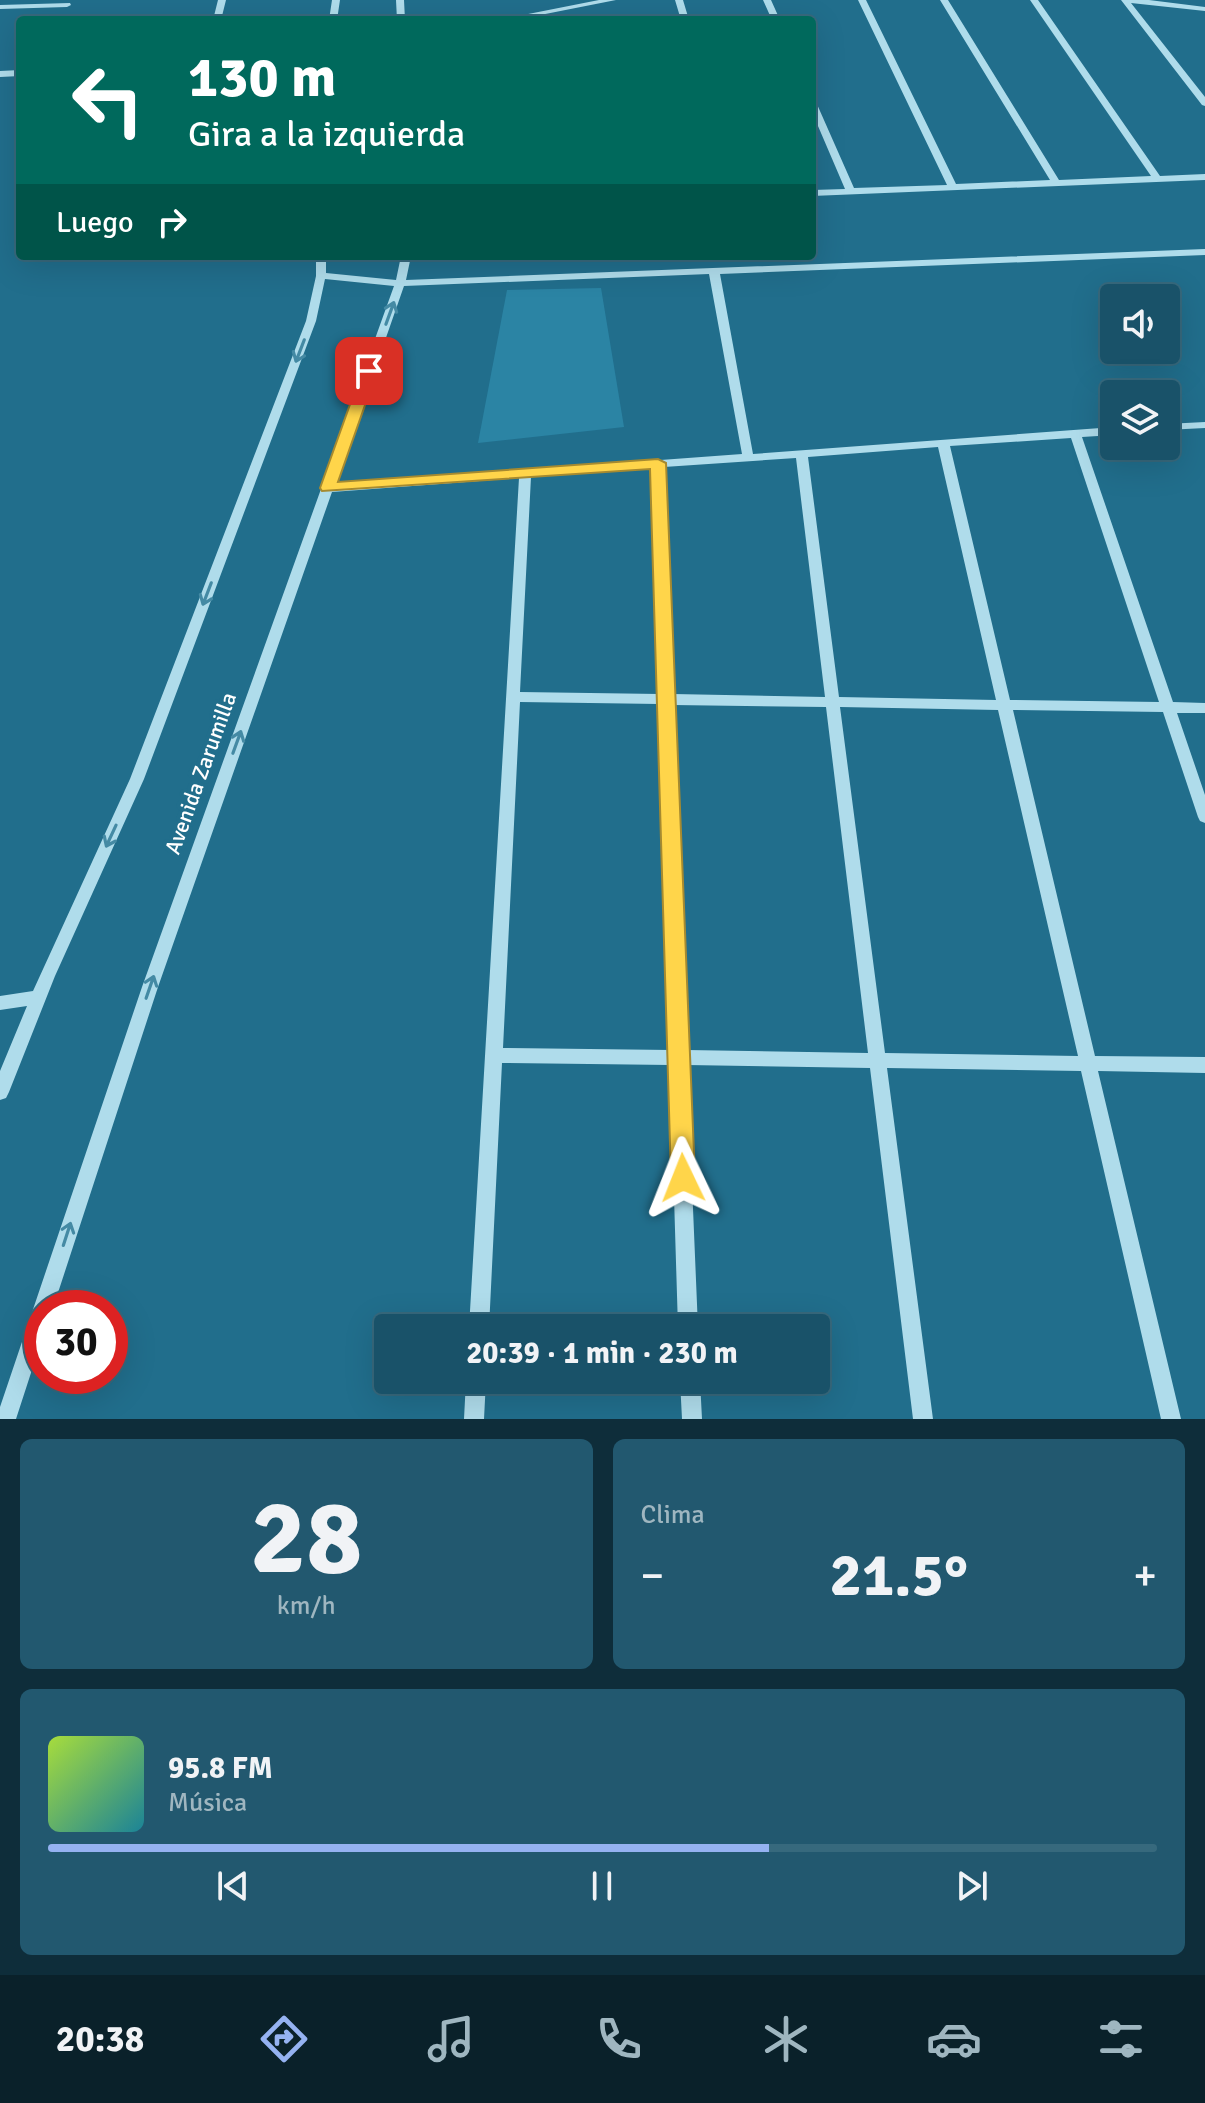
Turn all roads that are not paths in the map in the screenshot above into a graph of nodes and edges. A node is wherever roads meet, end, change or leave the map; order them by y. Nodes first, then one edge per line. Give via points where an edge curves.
1 (539, 0) edge
2 (612, 0) edge
3 (862, 0) edge
4 (944, 0) edge
5 (1034, 0) edge
6 (1127, 0) edge
7 (67, 6) edge
8 (0, 7) edge
9 (1205, 9) edge
10 (540, 12) junction
11 (522, 16) edge
12 (1205, 103) edge
13 (816, 111) edge
14 (1205, 177) edge
15 (1157, 179) junction
16 (1056, 183) junction
17 (953, 188) junction
18 (851, 192) junction
19 (816, 193) edge
20 (1205, 252) edge
21 (321, 260) edge
22 (405, 260) edge
23 (714, 271) junction
24 (321, 276) junction
25 (400, 283) junction
26 (1202, 425) edge
27 (1180, 426) edge
28 (1100, 432) edge
29 (1075, 433) junction
30 (1205, 438) edge
31 (943, 442) junction
32 (801, 452) junction
33 (748, 456) junction
34 (658, 463) junction
35 (525, 475) junction
36 (328, 488) junction
37 (513, 697) junction
38 (666, 700) junction
39 (833, 702) junction
40 (1004, 705) junction
41 (1168, 707) junction
42 (1205, 708) edge
43 (1205, 817) edge
44 (38, 997) junction
45 (0, 1003) edge
46 (494, 1055) junction
47 (679, 1058) junction
48 (878, 1061) junction
49 (1088, 1063) junction
50 (1205, 1065) edge
51 (0, 1092) edge
52 (48, 1290) edge
53 (480, 1314) edge
54 (688, 1314) edge
55 (24, 1364) edge
56 (475, 1394) edge
57 (691, 1394) edge
58 (6, 1419) edge
59 (474, 1419) edge
60 (692, 1419) edge
61 (923, 1419) edge
62 (1171, 1419) edge

1 - 10 street
2 - 10 street via 593,8
3 - 17 street
4 - 16 street
5 - 15 street
6 - 9 street
6 - 12 street
7 - 8 street
10 - 11 street
13 - 18 street
14 - 15 street
15 - 16 street
16 - 17 street
17 - 18 street
18 - 19 street
20 - 23 street
21 - 24 street
22 - 25 street, Avenida Zarumilla
23 - 25 street
23 - 33 street
24 - 25 street
24 -> 44 street via 311,321 137,779
36 -> 25 street, Avenida Zarumilla
26 - 27 street
26 - 30 street
28 - 29 street
29 - 31 street
29 - 41 street
31 - 32 street
31 - 40 street
32 - 33 street
32 - 39 street
33 - 34 street
34 - 35 street
34 - 38 street
35 - 36 street
35 - 37 street
52 -> 36 street, Avenida Zarumilla
37 - 38 street
37 - 46 street
38 - 39 street
38 - 47 street
39 - 40 street
39 - 48 street
40 - 41 street
40 - 49 street
41 - 42 street
41 - 43 street
44 - 45 street
44 - 51 street
46 - 47 street
46 - 53 street
47 - 48 street
47 - 54 street
48 - 49 street
48 - 61 street
49 - 50 street
49 - 62 street
55 - 58 street, Avenida Zarumilla
56 - 59 street
57 - 60 street

